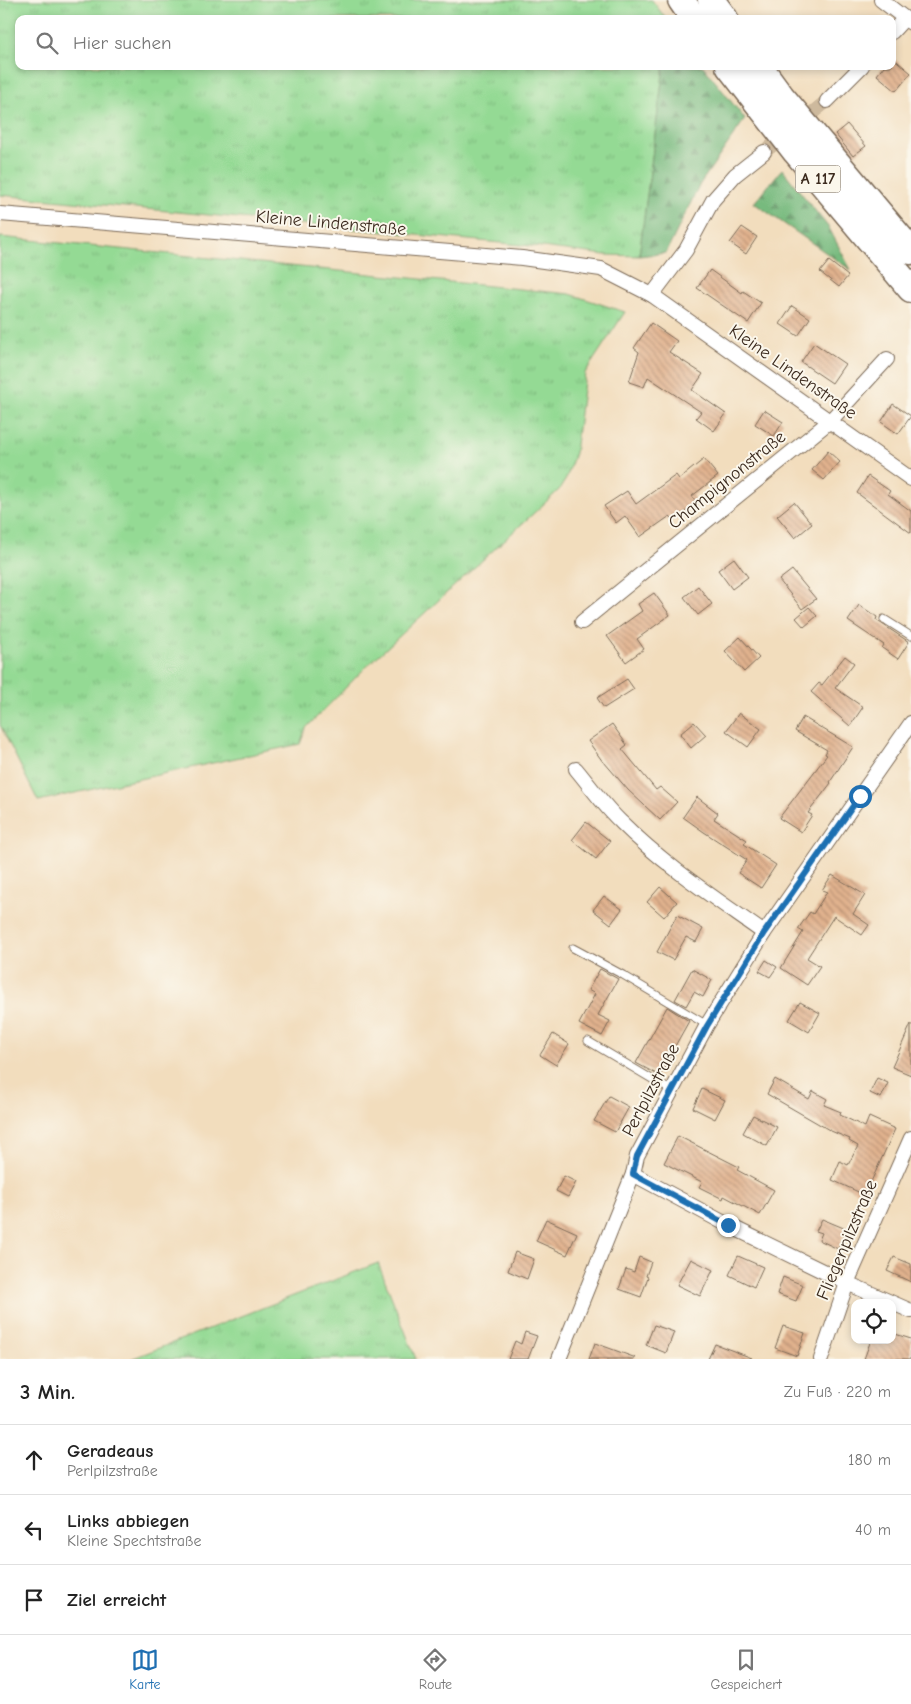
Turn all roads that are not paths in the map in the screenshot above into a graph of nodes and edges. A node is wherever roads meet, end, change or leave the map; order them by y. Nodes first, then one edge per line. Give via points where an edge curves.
1 (681, 0) edge
2 (711, 0) edge
3 (881, 0) edge
4 (691, 15) edge
5 (722, 15) edge
6 (909, 18) edge
7 (896, 29) edge
8 (732, 70) edge
9 (762, 70) edge
10 (858, 70) edge
11 (827, 101) tunnel mouth
12 (764, 152) tunnel mouth
13 (0, 214) edge
14 (911, 251) edge
15 (911, 289) edge
16 (652, 295) junction
17 (887, 359) dead end
18 (830, 421) junction
19 (911, 479) edge
20 (884, 619) dead end
21 (582, 622) dead end
22 (911, 636) edge
23 (911, 723) edge
24 (576, 769) dead end
25 (764, 933) junction
26 (572, 948) dead end
27 (707, 1026) junction
28 (588, 1041) dead end
29 (672, 1091) junction
30 (911, 1138) edge
31 (633, 1174) junction
32 (847, 1282) junction
33 (911, 1311) edge
34 (559, 1359) edge
35 (821, 1359) edge

1 - 4 highway
2 - 5 highway
3 - 6 street
6 - 7 street
8 - 15 highway, A 117
9 - 14 highway, A 117
10 - 11 street
12 - 16 street via 735,175 713,200 686,250
13 - 16 street, Kleine Lindenstraße via 522,258 601,269
16 - 18 street, Kleine Lindenstraße
17 - 18 street, Champignonstraße
18 - 19 street, Kleine Lindenstraße
18 - 21 street, Champignonstraße
20 - 22 lane
23 - 25 street, Perlpilzstraße
24 - 25 street via 621,822 644,843 686,878
25 - 27 street, Perlpilzstraße
26 - 27 lane
27 - 29 street, Perlpilzstraße
28 - 29 lane
29 - 31 street, Perlpilzstraße via 637,1156
30 - 32 street, Fliegenpilzstraße
31 - 32 street via 728,1225
31 - 34 street, Perlpilzstraße
32 - 33 street
32 - 35 street, Fliegenpilzstraße

